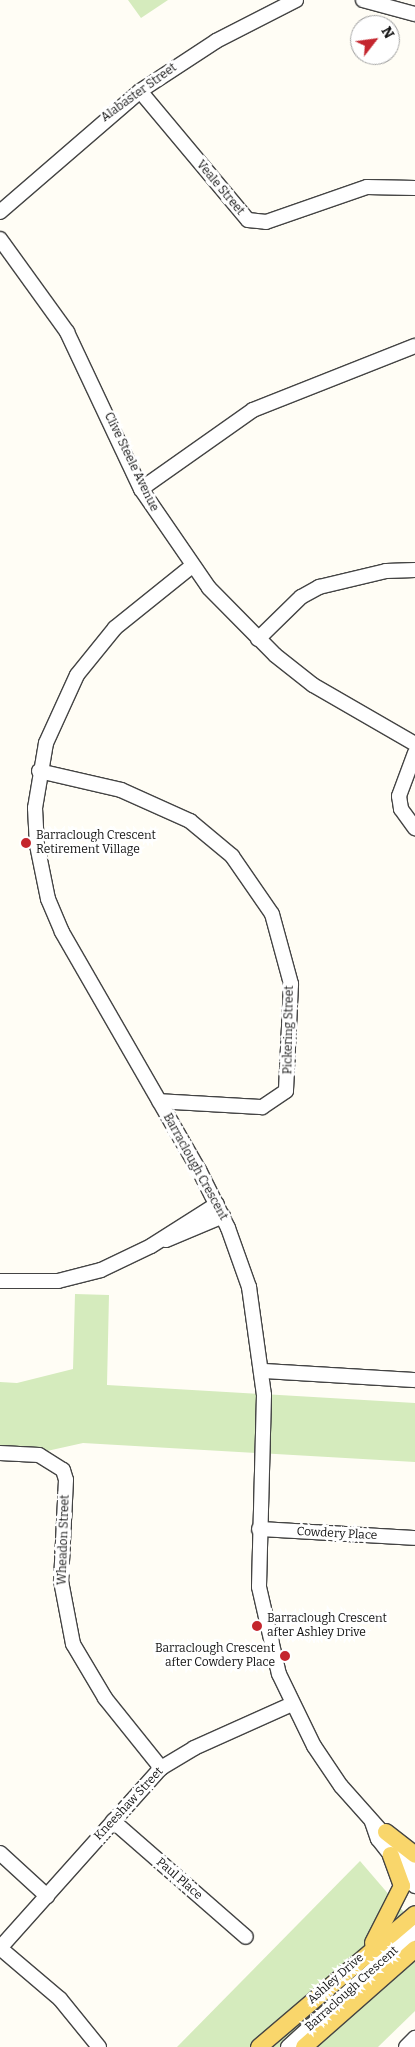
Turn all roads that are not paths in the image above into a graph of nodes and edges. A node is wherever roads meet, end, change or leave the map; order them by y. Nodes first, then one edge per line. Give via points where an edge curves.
1 (296, 0) edge
2 (363, 0) edge
3 (415, 14) edge
4 (140, 91) junction
5 (415, 188) edge
6 (0, 212) edge
7 (0, 239) edge
8 (415, 346) edge
9 (141, 489) junction
10 (192, 566) junction
11 (415, 570) edge
12 (258, 639) junction
13 (415, 744) edge
14 (415, 753) edge
15 (39, 771) junction
16 (415, 828) edge
17 (160, 1101) junction
18 (220, 1210) junction
19 (0, 1282) edge
20 (263, 1371) junction
21 (415, 1380) edge
22 (0, 1453) edge
23 (259, 1529) junction
24 (415, 1538) edge
25 (292, 1704) junction
26 (161, 1768) junction
27 (113, 1821) junction
28 (372, 1822) junction
29 (386, 1832) junction
30 (0, 1853) edge
31 (391, 1855) junction
32 (415, 1855) edge
33 (415, 1869) edge
34 (415, 1886) edge
35 (47, 1896) junction
36 (415, 1914) edge
37 (415, 1931) edge
38 (246, 1937) dead end
39 (0, 1948) edge
40 (415, 1949) edge
41 (370, 1950) junction
42 (415, 2038) edge
43 (99, 2047) edge
44 (259, 2047) edge
45 (288, 2047) edge
46 (304, 2047) edge
47 (406, 2047) edge

1 - 4 street, Alabaster Street via 216,41
2 - 3 street
4 - 5 street, Veale Street via 248,220 266,222 367,187
4 - 6 street, Alabaster Street
7 - 9 street, Clive Steele Avenue via 67,332
8 - 9 street via 253,410
9 - 10 street, Clive Steele Avenue
10 - 12 street, Clive Steele Avenue
10 - 15 street, Barraclough Crescent via 115,628 85,662 56,715
11 - 12 street via 386,571 319,587 290,606
12 - 13 street, Clive Steele Avenue via 321,691
14 - 16 street via 399,796 401,809
15 - 17 street, Barraclough Crescent via 36,834 48,899 62,932
15 - 17 street, Pickering Street via 121,790 190,821 232,856 272,914 291,984 286,1091 262,1107
17 - 18 street, Barraclough Crescent
18 - 19 street via 151,1246 87,1274 58,1281
18 - 20 street, Barraclough Crescent via 249,1287
20 - 21 street
20 - 23 street, Barraclough Crescent
22 - 26 street, Wheadon Street via 39,1455 62,1470 66,1480 61,1581 73,1644 105,1698
23 - 24 street, Cowdery Place
23 - 25 street, Barraclough Crescent via 259,1587 266,1624
25 - 26 street, Kneeshaw Street via 194,1748
25 - 28 street, Barraclough Crescent via 314,1746
26 - 27 street, Kneeshaw Street
27 - 35 street, Kneeshaw Street
27 - 38 street, Paul Place
28 - 29 street, Barraclough Crescent
28 - 31 street, Barraclough Crescent
29 - 32 main road
29 - 33 street, Barraclough Crescent
30 - 35 street
31 - 34 street, Barraclough Crescent
31 - 41 main road via 402,1886
35 - 39 street, Kneeshaw Street
36 - 41 main road, Ashley Drive
37 - 45 street, Barraclough Crescent
39 - 43 street via 60,1999
40 - 46 main road
41 - 44 main road, Ashley Drive
42 - 47 street

